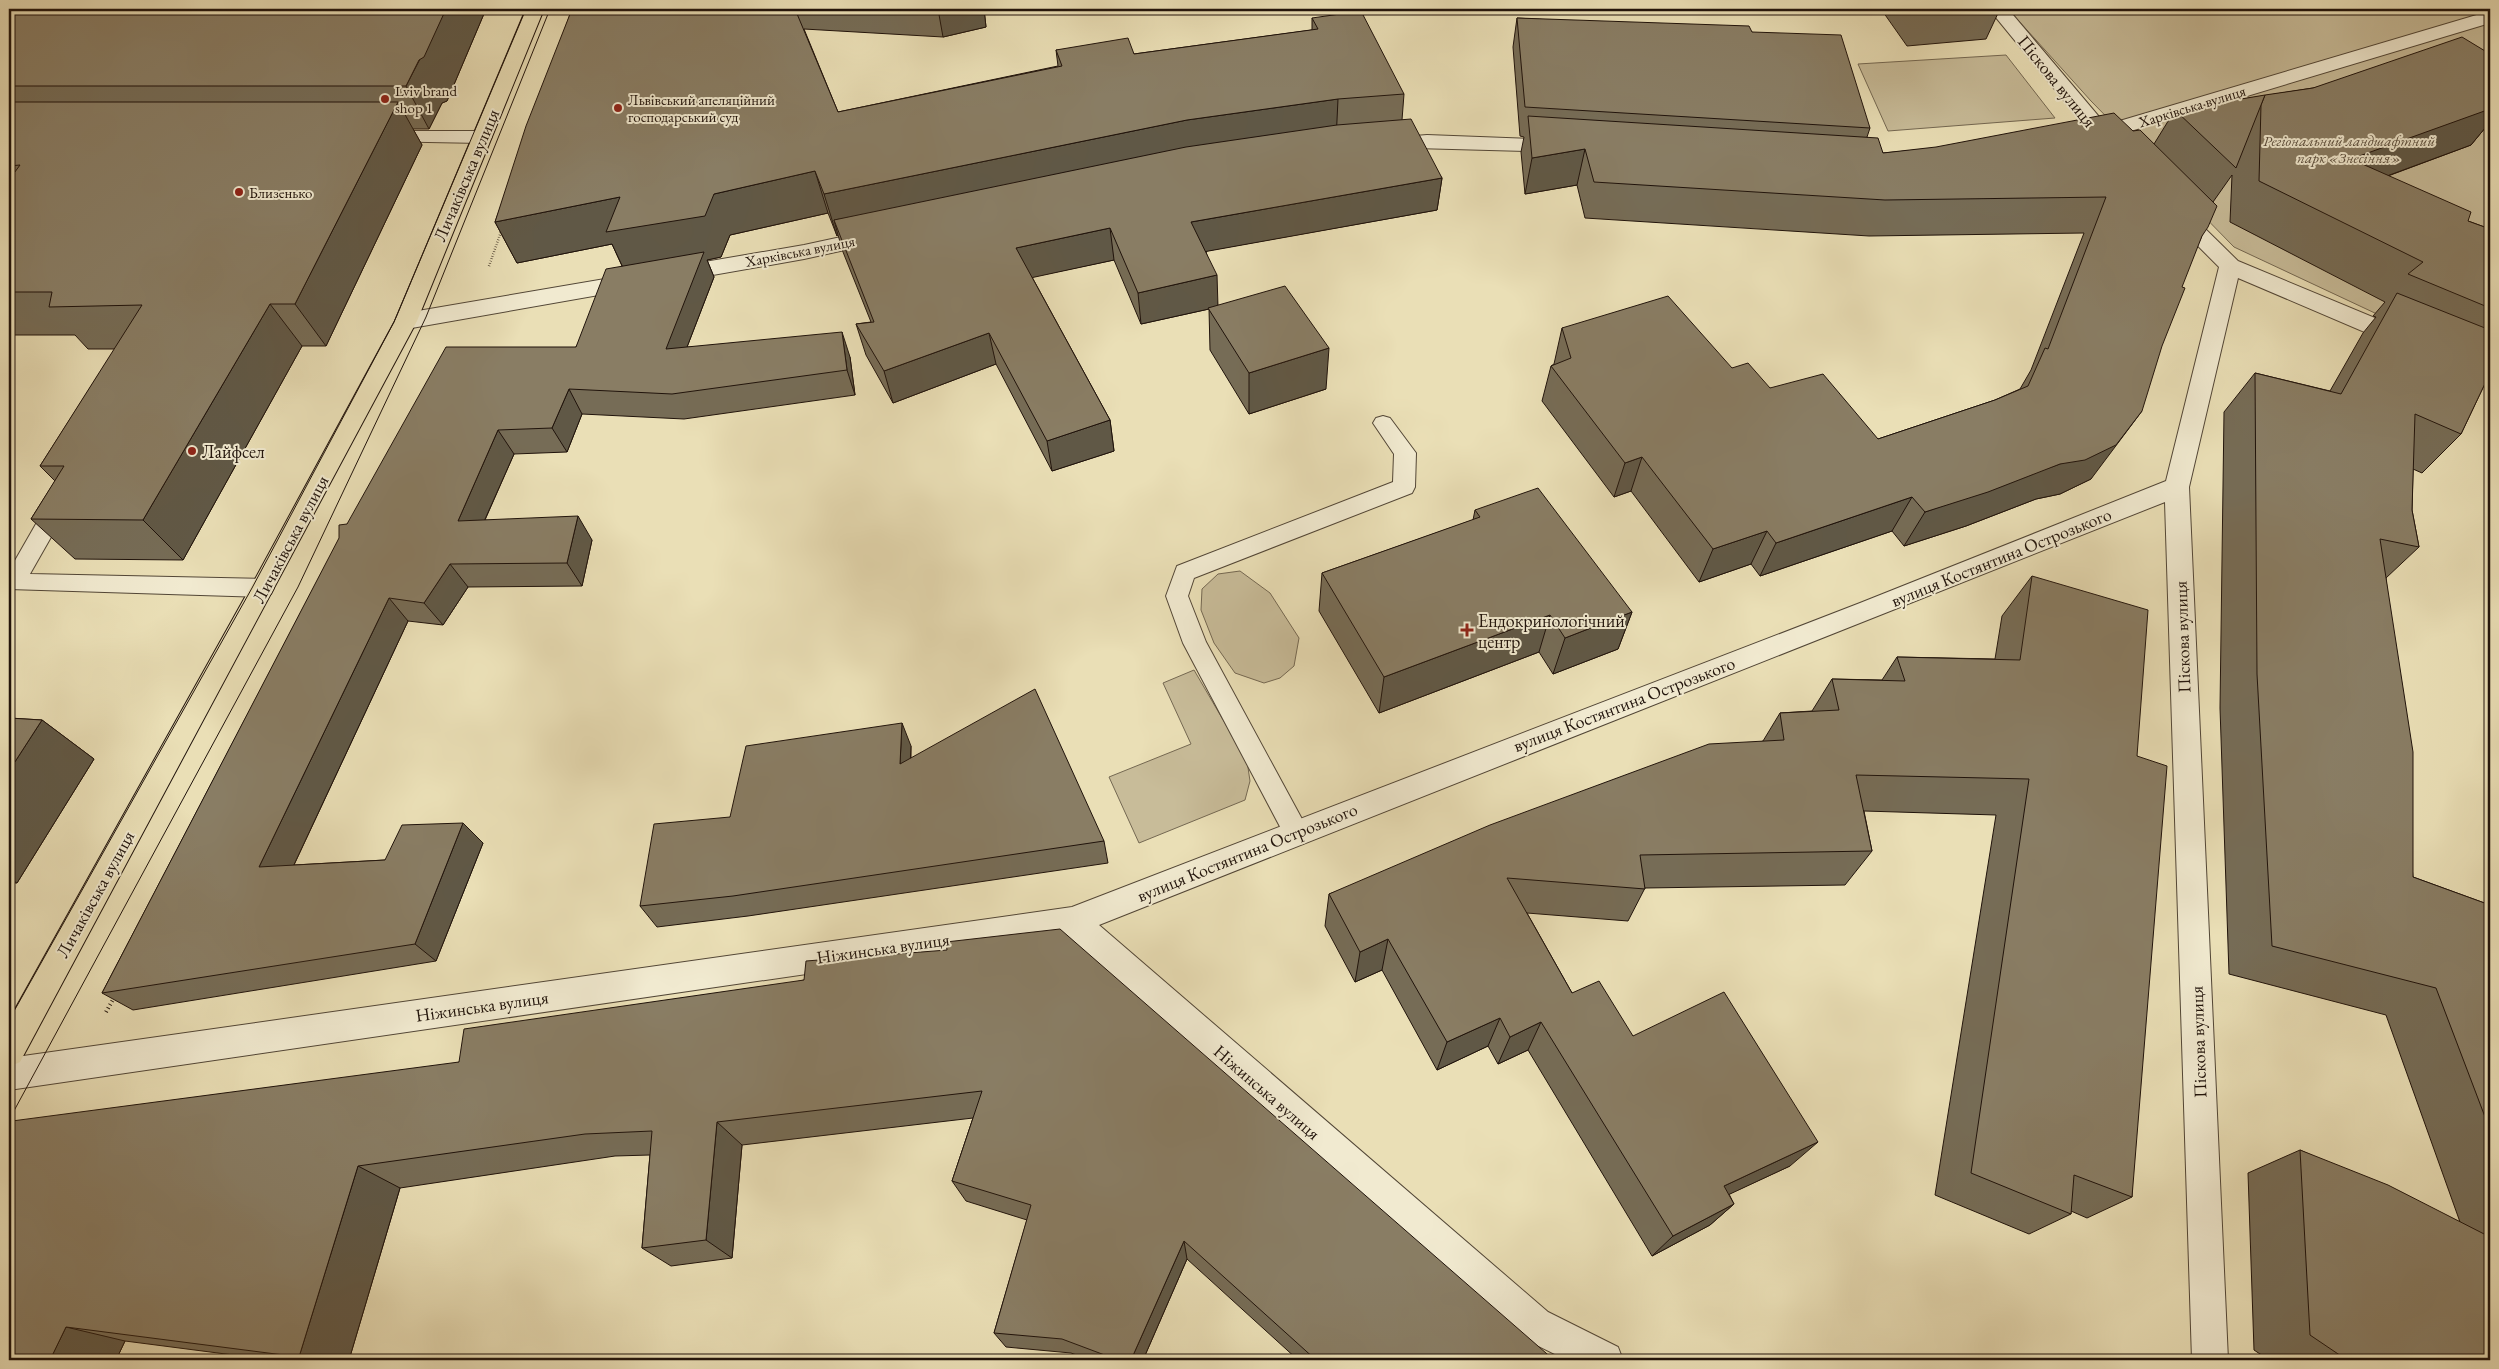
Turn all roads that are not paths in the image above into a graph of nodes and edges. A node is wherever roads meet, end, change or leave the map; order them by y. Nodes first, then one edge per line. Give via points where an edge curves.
1 (535, 9) edge
2 (1998, 9) edge
3 (2490, 17) edge
4 (2100, 134) junction
5 (366, 137) edge
6 (482, 137) junction
7 (2074, 139) edge
8 (1370, 144) edge
9 (1581, 148) edge
10 (2128, 162) edge
11 (2162, 197) edge
12 (896, 232) edge
13 (2230, 266) junction
14 (406, 321) junction
15 (2418, 346) edge
16 (1383, 424) dead end
17 (70, 484) edge
18 (2176, 487) junction
19 (263, 588) junction
20 (1296, 832) junction
21 (1072, 921) junction
22 (9, 1051) edge
23 (9, 1074) edge
24 (1605, 1360) edge
25 (2210, 1360) edge

1 - 6 main road, Личаківська вулиця
2 - 4 street, Піскова вулиця
3 - 4 street, Харківська вулиця
4 - 7 street, Харківська вулиця
4 - 10 street, Піскова вулиця
5 - 6 street
6 - 14 main road, Личаківська вулиця
8 - 9 street via 1427,140
11 - 13 street
12 - 14 street, Харківська вулиця via 804,252
13 - 15 street
13 - 18 street, Піскова вулиця
14 - 19 main road, Личаківська вулиця
16 - 20 lane via 1405,452 1404,487 1185,572 1177,596 1195,642
17 - 19 lane via 14,582
18 - 20 street, вулиця Костянтина Острозького
18 - 25 street, Піскова вулиця
19 - 22 main road, Личаківська вулиця
20 - 21 street, вулиця Костянтина Острозького
21 - 23 street, Ніжинська вулиця
21 - 24 street, Ніжинська вулиця via 1535,1325

